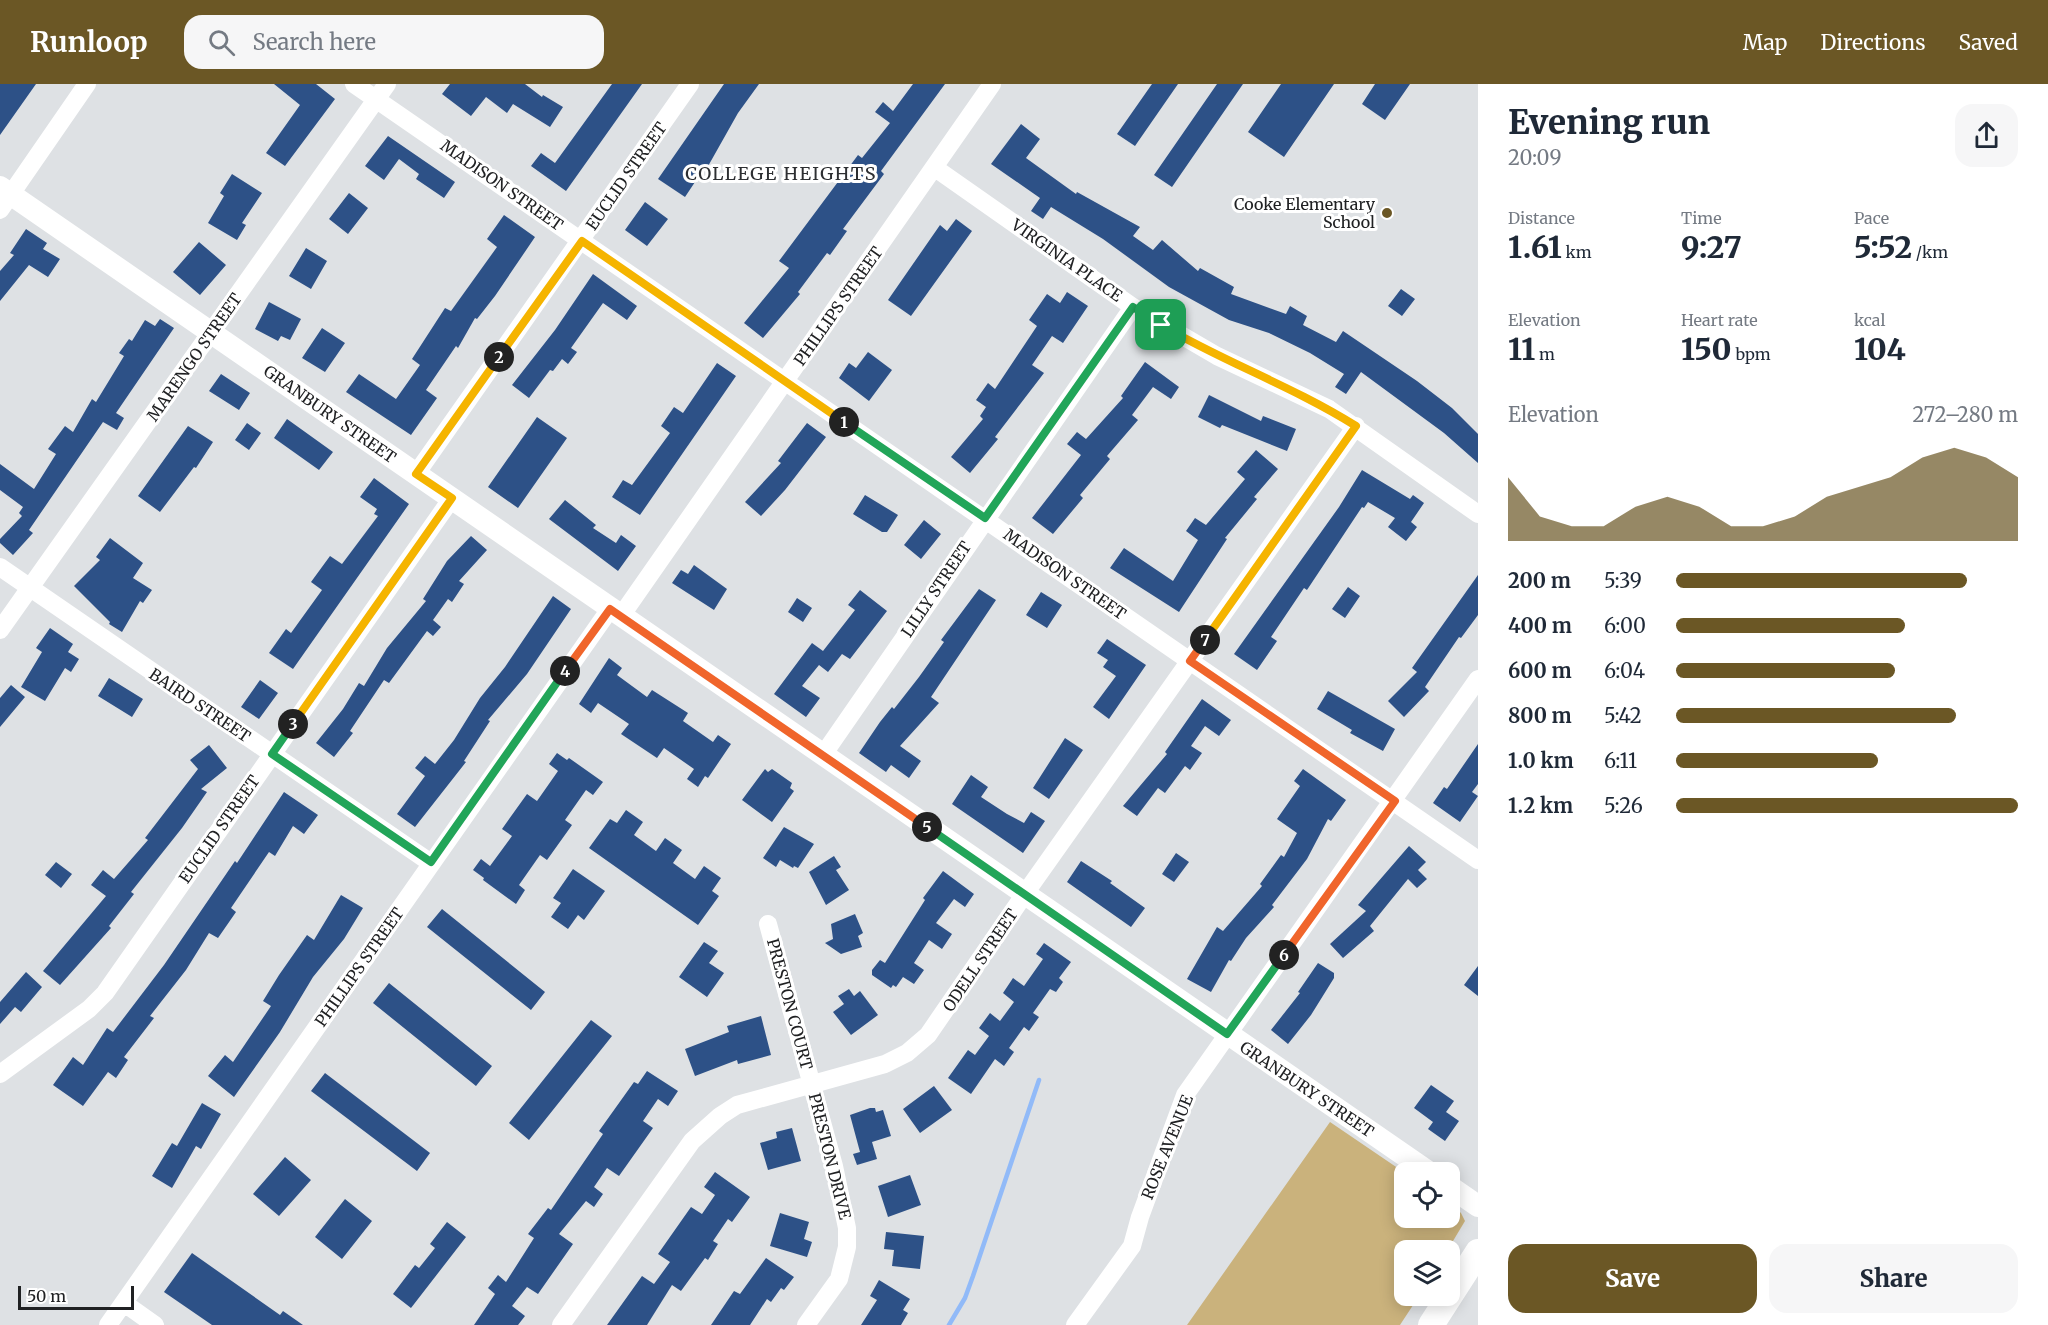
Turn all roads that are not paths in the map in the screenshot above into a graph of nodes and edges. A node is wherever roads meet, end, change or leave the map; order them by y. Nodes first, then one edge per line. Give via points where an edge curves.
1 (87, 84) edge
2 (354, 84) edge
3 (387, 84) edge
4 (690, 84) edge
5 (992, 84) edge
6 (377, 99) junction
7 (935, 168) junction
8 (4, 197) edge
9 (582, 241) junction
10 (1133, 307) junction
11 (212, 332) junction
12 (785, 382) junction
13 (1356, 426) junction
14 (416, 474) junction
15 (452, 498) junction
16 (1478, 514) edge
17 (985, 518) junction
18 (0, 567) edge
19 (29, 588) junction
20 (615, 613) junction
21 (0, 630) edge
22 (1190, 661) junction
23 (1478, 679) edge
24 (272, 754) junction
25 (823, 755) junction
26 (1395, 801) junction
27 (1478, 860) edge
28 (431, 862) junction
29 (1024, 895) junction
30 (768, 924) dead end
31 (1227, 1034) junction
32 (0, 1074) edge
33 (811, 1084) junction
34 (1414, 1162) edge
35 (1460, 1194) edge
36 (1478, 1206) edge
37 (1478, 1252) edge
38 (124, 1303) junction
39 (108, 1325) edge
40 (155, 1325) edge
41 (561, 1325) edge
42 (806, 1325) edge
43 (1075, 1325) edge
44 (1431, 1325) edge

1 - 8 street
2 - 6 street, MADISON STREET
3 - 6 street, MARENGO STREET
4 - 9 street, EUCLID STREET
5 - 7 street, PHILLIPS STREET
6 - 9 street, MADISON STREET
6 - 11 street, MARENGO STREET
7 - 10 street, VIRGINIA PLACE
7 - 12 street, PHILLIPS STREET
8 - 11 street, GRANBURY STREET
9 - 12 street, MADISON STREET
9 - 14 street, EUCLID STREET
10 - 13 street, VIRGINIA PLACE via 1216,356 1299,394
10 - 17 street, LILLY STREET
11 - 14 street, GRANBURY STREET
11 - 19 street, MARENGO STREET
12 - 17 street, MADISON STREET
12 - 20 street, PHILLIPS STREET
13 - 16 street, VIRGINIA PLACE
13 - 22 street, ODELL STREET
14 - 15 street, GRANBURY STREET
15 - 20 street, GRANBURY STREET
15 - 24 street, EUCLID STREET
17 - 22 street, MADISON STREET
17 - 25 street, LILLY STREET
18 - 19 street, BAIRD STREET
19 - 21 street, MARENGO STREET
19 - 24 street, BAIRD STREET
20 - 25 street, GRANBURY STREET
20 - 28 street, PHILLIPS STREET
22 - 26 street, MADISON STREET
22 - 29 street, ODELL STREET
23 - 26 street, ROSE AVENUE
24 - 28 street, BAIRD STREET
24 - 32 street, EUCLID STREET via 105,993
25 - 29 street, GRANBURY STREET
26 - 27 street, MADISON STREET
26 - 31 street, ROSE AVENUE
28 - 38 street, PHILLIPS STREET
29 - 31 street, GRANBURY STREET
29 - 33 street, ODELL STREET via 928,1035 907,1053 885,1064
30 - 33 street, PRESTON COURT
31 - 34 street, GRANBURY STREET
31 - 43 street, ROSE AVENUE via 1180,1106 1132,1246
33 - 41 street, ODELL STREET via 737,1106 700,1133
33 - 42 street, PRESTON DRIVE via 847,1228 847,1247 839,1279
35 - 36 street
37 - 44 main road
38 - 39 street, PHILLIPS STREET
38 - 40 street

